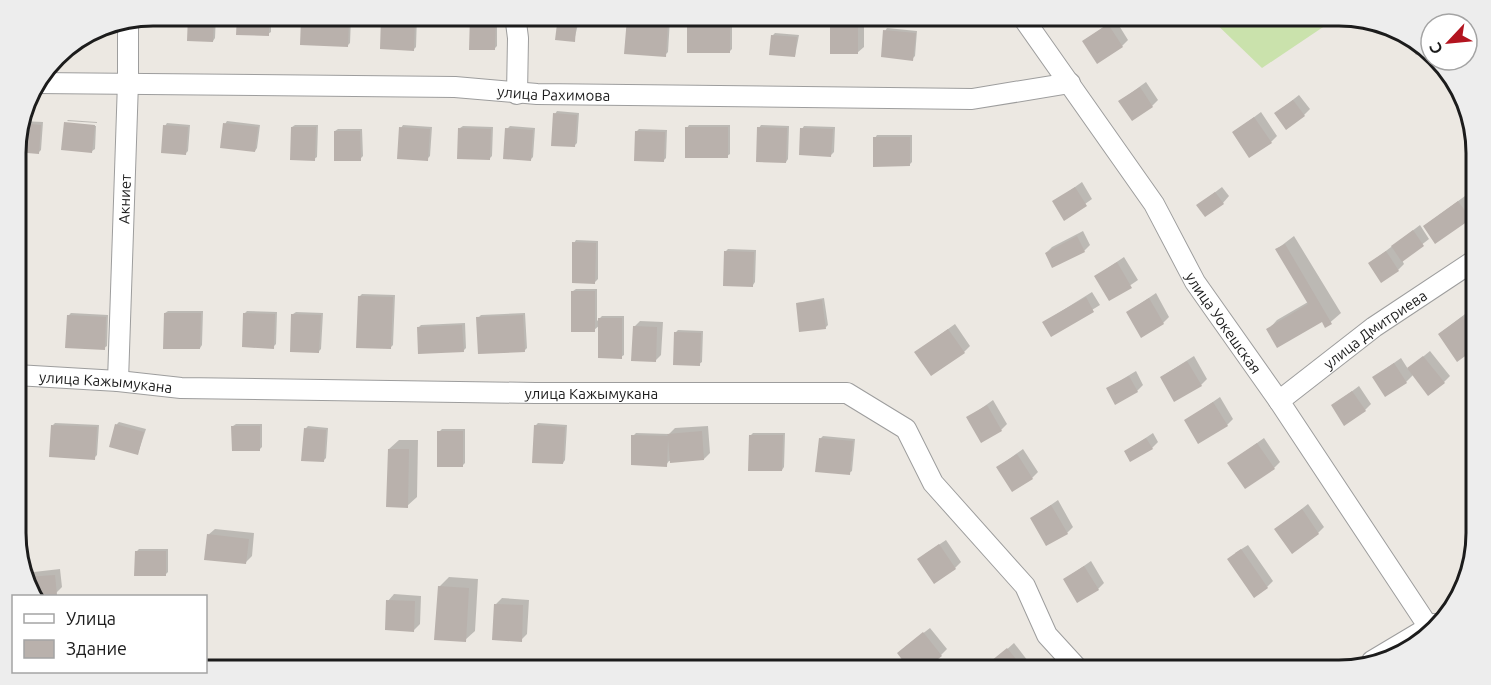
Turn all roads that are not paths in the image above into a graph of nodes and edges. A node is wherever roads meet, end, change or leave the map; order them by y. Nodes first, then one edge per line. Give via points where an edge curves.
1 (516, 26) edge
2 (1030, 26) edge
3 (128, 28) edge
4 (128, 82) junction
5 (46, 83) edge
6 (1070, 83) junction
7 (517, 94) junction
8 (1466, 266) edge
9 (26, 376) edge
10 (118, 381) junction
11 (1279, 401) junction
12 (1428, 622) edge
13 (1069, 659) edge

1 - 7 street
2 - 6 street, улица Уокешская
3 - 4 street, Акниет
4 - 5 street, улица Рахимова
4 - 7 street, улица Рахимова via 455,87
4 - 10 street, Акниет
6 - 7 street, улица Рахимова via 972,99
6 - 11 street, улица Уокешская via 1154,204 1195,282
8 - 11 street, улица Дмитриева via 1374,327
9 - 10 street, улица Кажымукана
10 - 13 street, улица Кажымукана via 181,388 846,393 906,429 933,483 1025,586 1047,635
11 - 12 street, улица Уокешская

